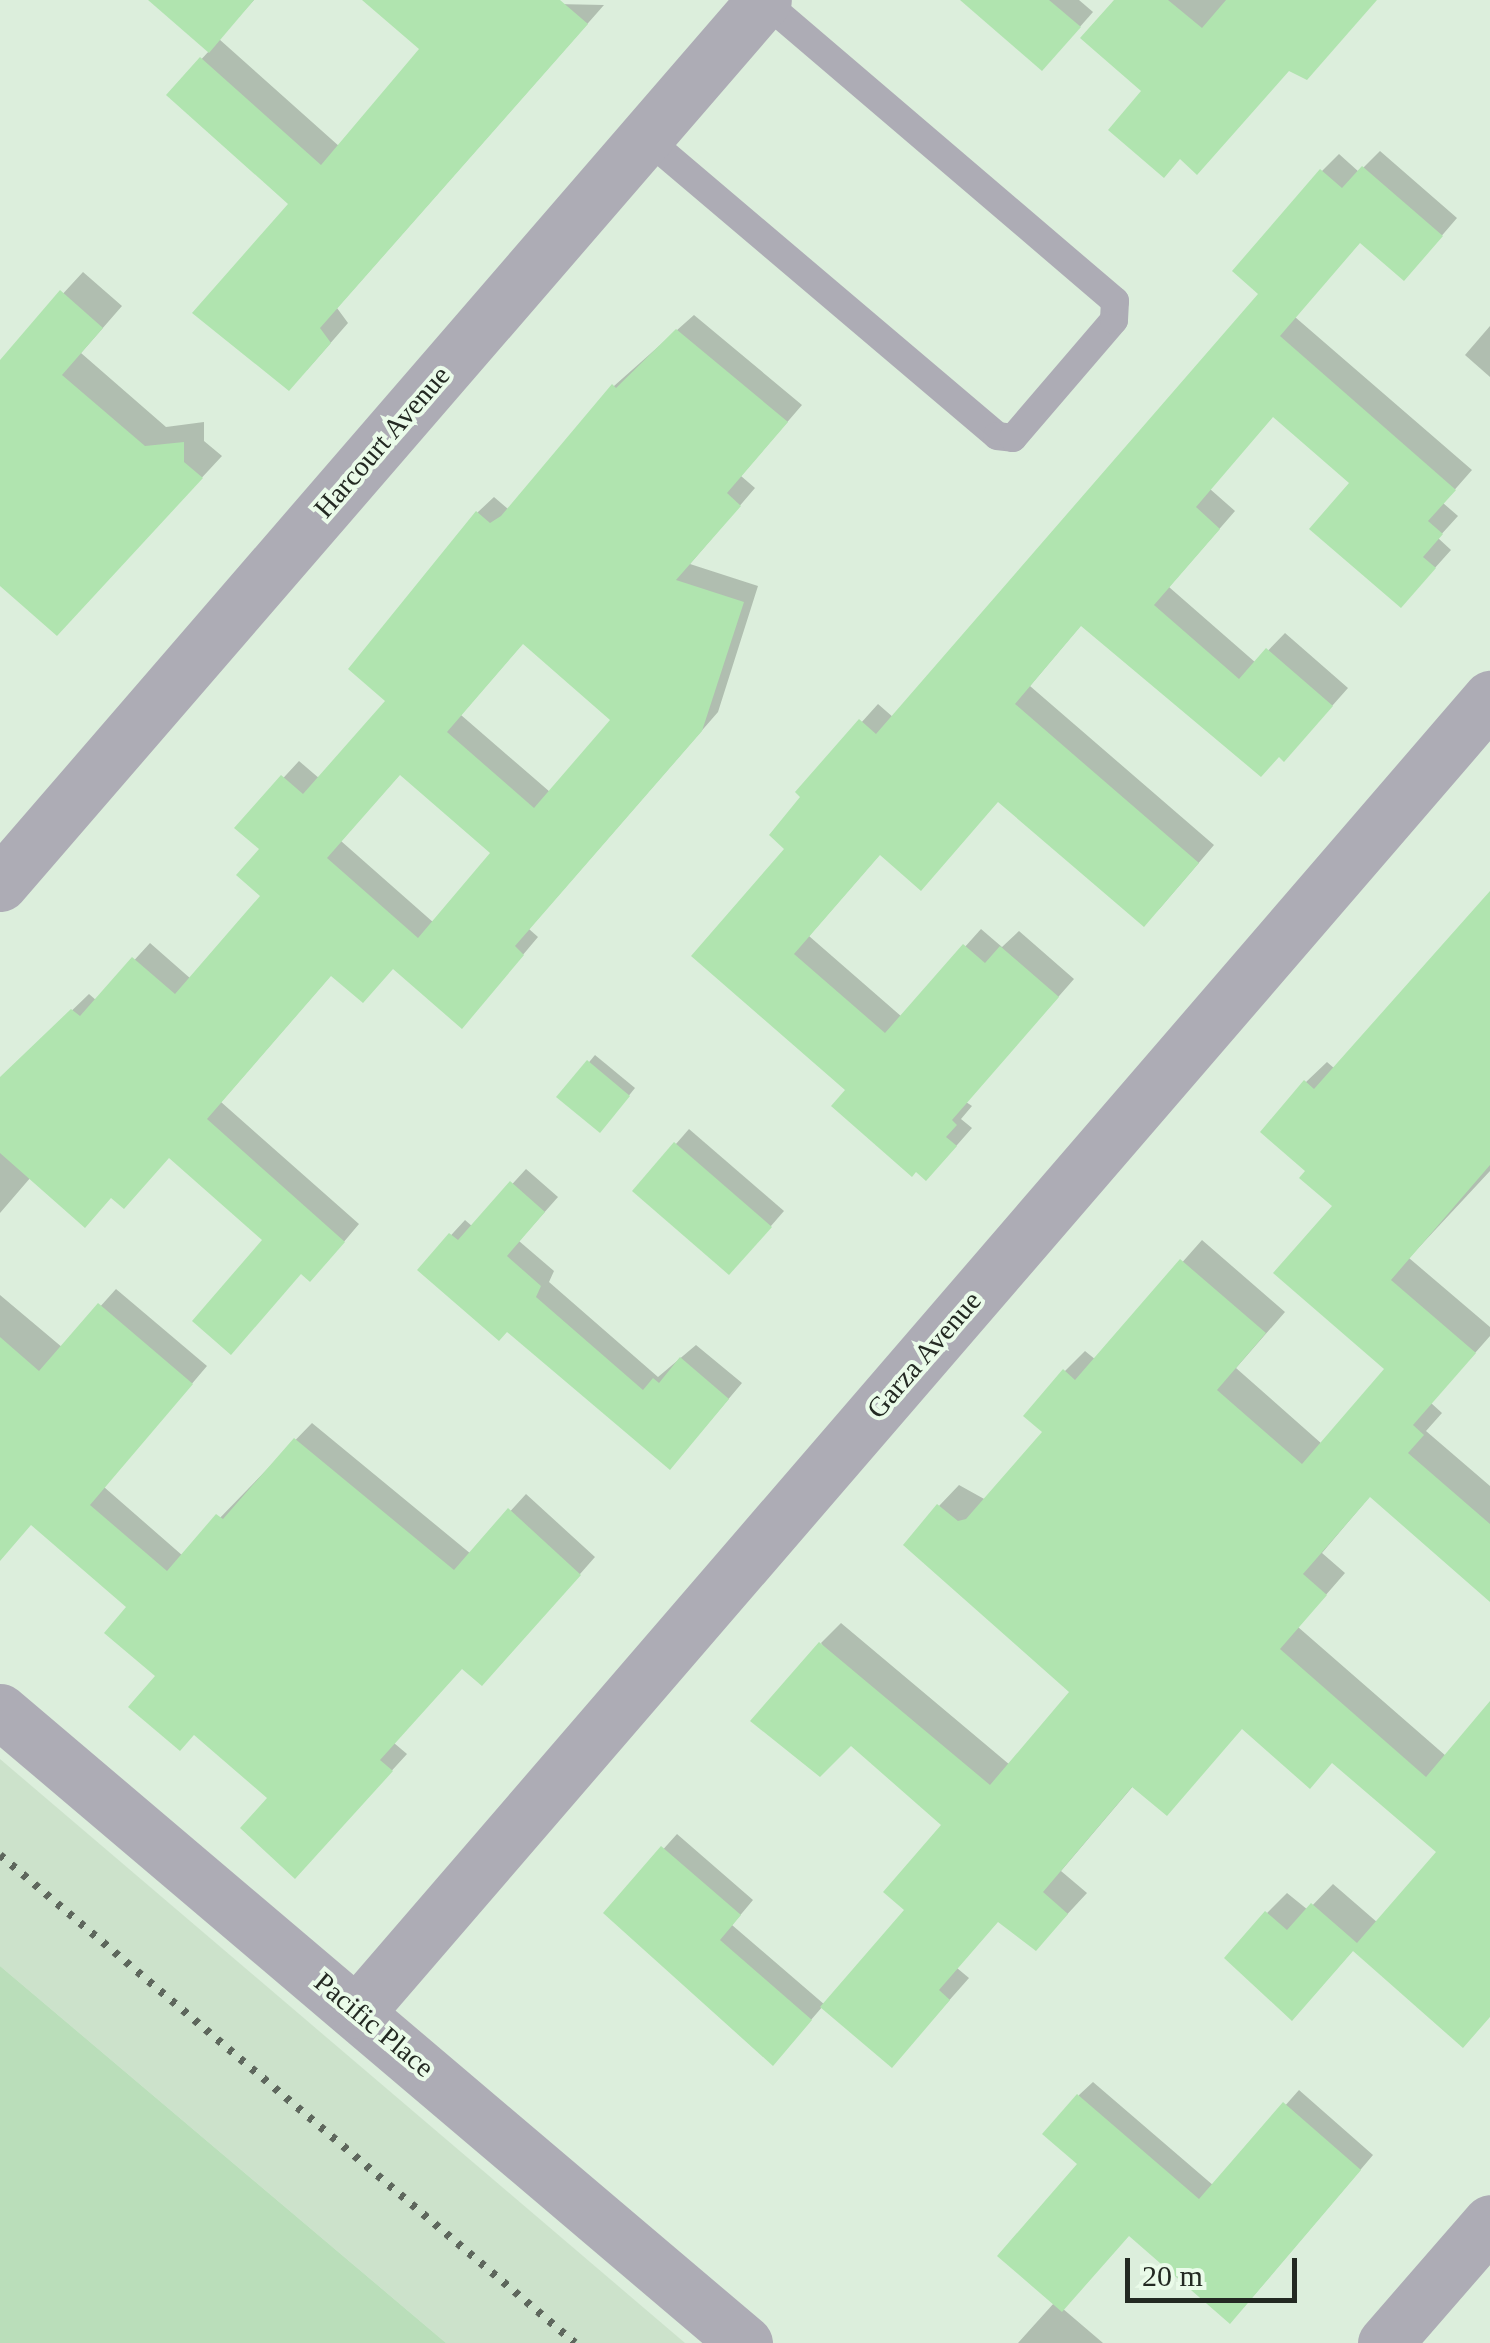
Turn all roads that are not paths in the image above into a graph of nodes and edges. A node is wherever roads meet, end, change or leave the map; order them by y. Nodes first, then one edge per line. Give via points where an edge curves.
1 (764, 0) edge
2 (646, 138) junction
3 (1490, 698) edge
4 (0, 884) edge
5 (0, 1711) edge
6 (358, 2011) junction
7 (1490, 2222) edge
8 (745, 2343) edge
9 (1386, 2343) edge

1 - 2 street, Harcourt Avenue
1 - 2 lane via 1114,301 1114,320 1026,423 1013,438 997,436
2 - 4 street, Harcourt Avenue
3 - 6 street, Garza Avenue
5 - 6 street, Pacific Place
6 - 8 street, Pacific Place
7 - 9 street

